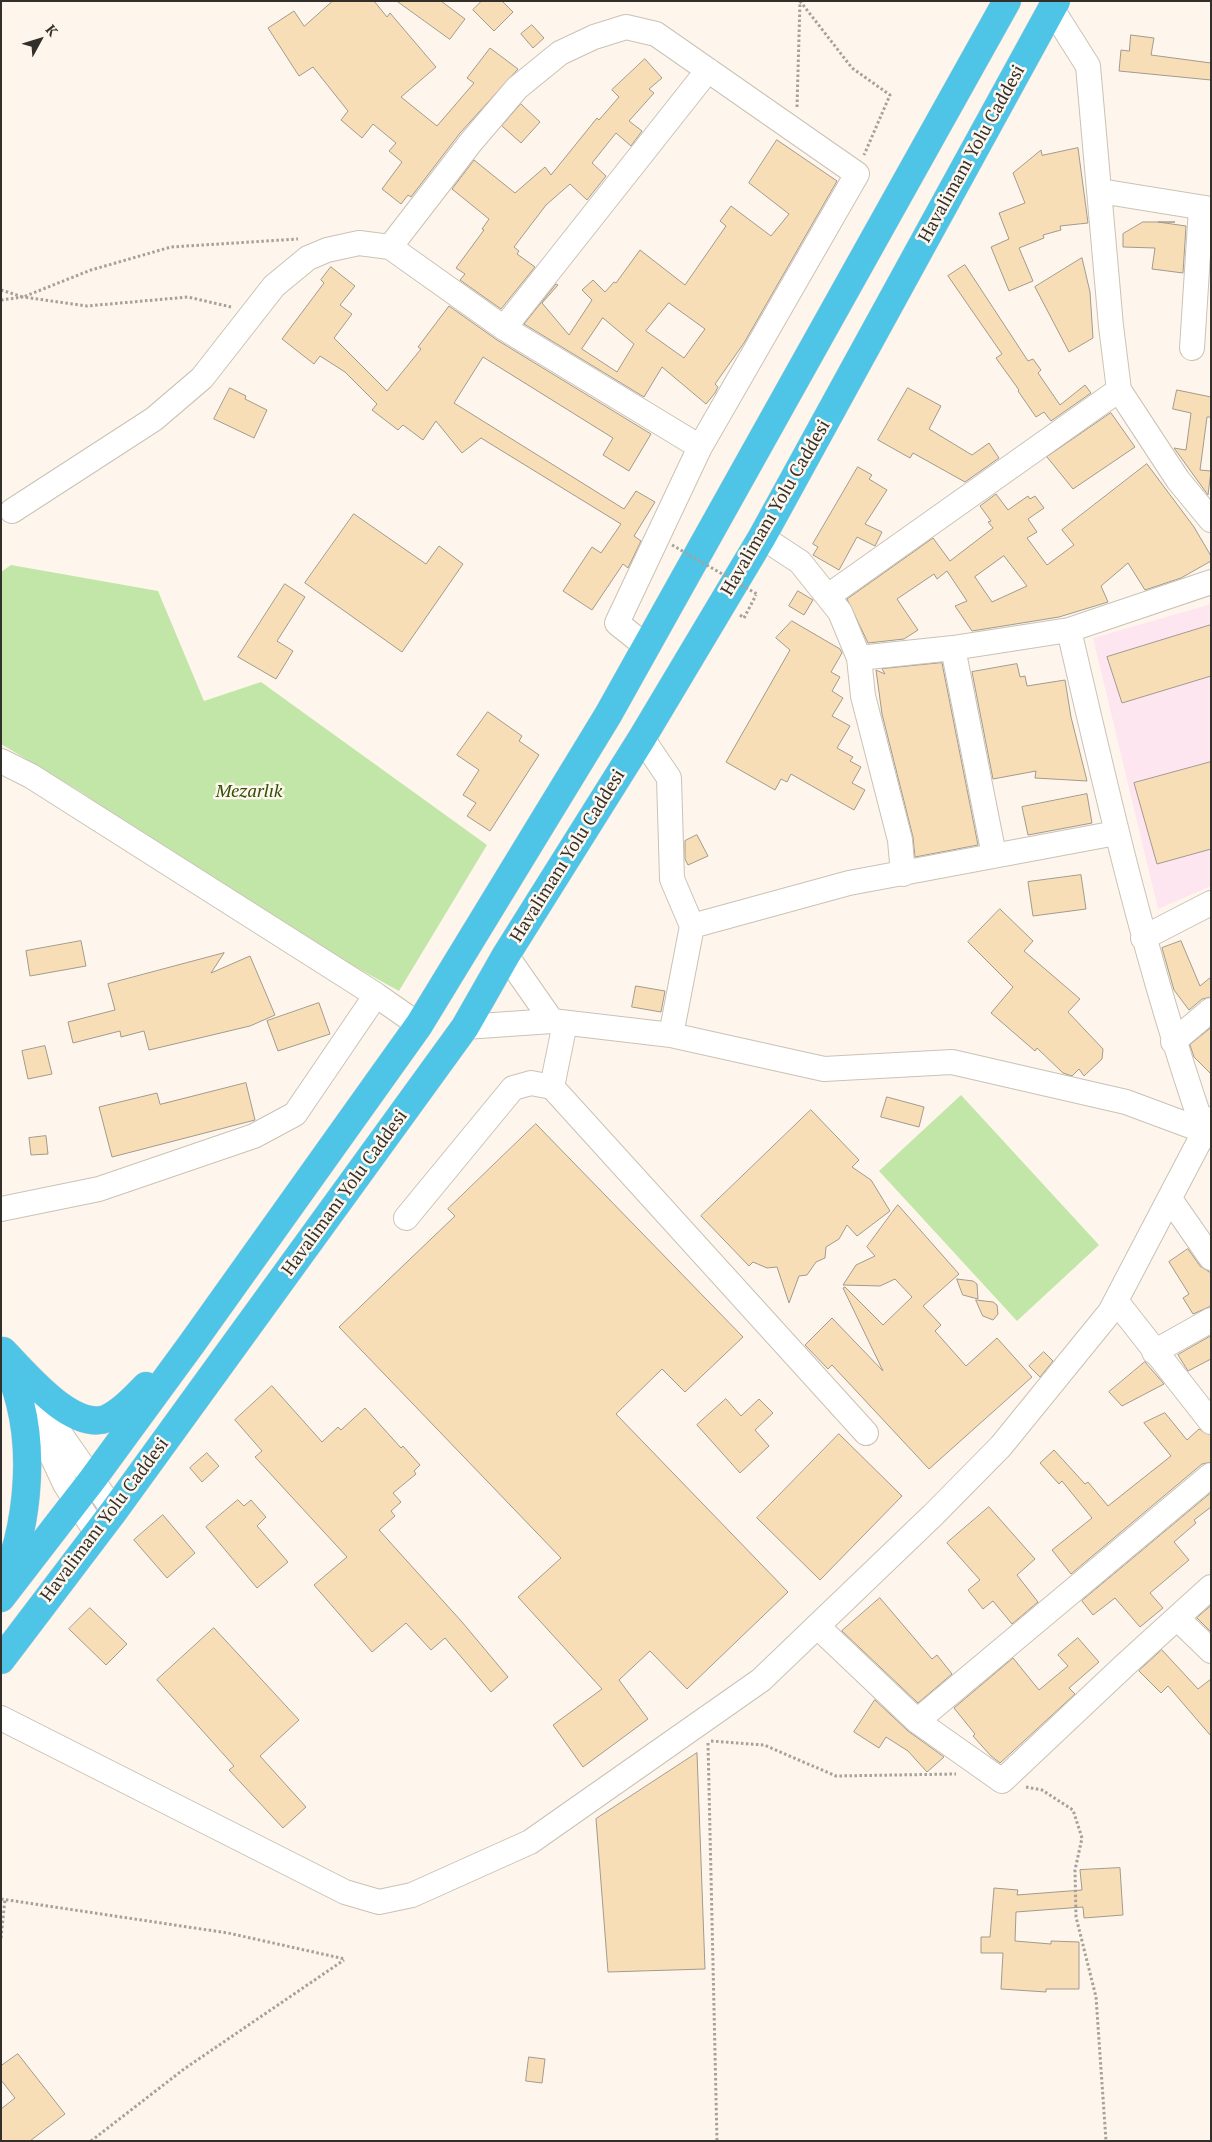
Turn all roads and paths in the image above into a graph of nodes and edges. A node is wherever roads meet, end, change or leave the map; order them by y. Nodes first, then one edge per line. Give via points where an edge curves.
1 (800, 1) edge
2 (1007, 1) edge
3 (1054, 5) edge
4 (708, 70) junction
5 (800, 135) junction
6 (856, 174) junction
7 (1100, 190) junction
8 (1206, 208) edge
9 (303, 239) dead end
10 (390, 247) junction
11 (1, 290) edge
12 (23, 297) junction
13 (1, 300) edge
14 (254, 312) junction
15 (504, 328) junction
16 (1192, 348) dead end
17 (1119, 390) junction
18 (700, 447) junction
19 (12, 511) dead end
20 (1211, 520) edge
21 (762, 537) junction
22 (672, 546) dead end
23 (1211, 582) edge
24 (757, 594) dead end
25 (828, 596) junction
26 (1069, 630) junction
27 (647, 647) junction
28 (953, 648) junction
29 (859, 658) junction
30 (642, 738) junction
31 (1, 761) edge
32 (1116, 833) junction
33 (994, 854) junction
34 (903, 874) junction
35 (1211, 903) edge
36 (692, 926) junction
37 (1143, 938) junction
38 (506, 955) junction
39 (376, 995) junction
40 (1211, 1010) edge
41 (558, 1022) junction
42 (419, 1026) junction
43 (465, 1027) junction
44 (671, 1035) junction
45 (1173, 1042) junction
46 (552, 1087) junction
47 (1208, 1129) edge
48 (1170, 1199) junction
49 (1, 1209) edge
50 (406, 1218) dead end
51 (1211, 1258) edge
52 (1116, 1301) junction
53 (1211, 1320) edge
54 (193, 1342) junction
55 (2, 1350) edge
56 (1154, 1352) junction
57 (1211, 1422) edge
58 (866, 1433) dead end
59 (1211, 1475) edge
60 (84, 1491) junction
61 (114, 1511) junction
62 (96, 1532) junction
63 (1, 1586) edge
64 (1211, 1587) edge
65 (1, 1598) edge
66 (1177, 1618) junction
67 (817, 1626) junction
68 (1211, 1651) edge
69 (1, 1660) edge
70 (708, 1717) junction
71 (1, 1718) edge
72 (917, 1721) junction
73 (708, 1741) junction
74 (961, 1774) dead end
75 (1002, 1781) junction
76 (3, 1899) edge
77 (1, 1938) edge
78 (91, 2141) edge
79 (717, 2141) edge
80 (1106, 2141) edge

1 - 5 path via 797,109
1 - 6 path via 852,68 890,95
2 - 27 highway, Havalimanı Yolu Caddesi
3 - 7 street via 1088,66
3 - 21 highway, Havalimanı Yolu Caddesi
4 - 5 street
4 - 10 street via 656,34 626,27 560,53 518,88 471,142
4 - 15 street
5 - 6 street
6 - 18 street
7 - 8 street
7 - 17 street
8 - 16 street
9 - 12 path via 171,247 91,270
10 - 14 street via 359,243 308,258 274,286
10 - 15 street
11 - 12 path
12 - 13 path
12 - 14 path via 88,306 188,297
14 - 19 street via 202,378 154,419
15 - 18 street
17 - 20 street via 1178,480
17 - 25 street
18 - 27 street via 617,624
21 - 25 street via 800,562
21 - 30 highway, Havalimanı Yolu Caddesi
22 - 24 path, bridge
23 - 26 street
25 - 29 street via 840,612
26 - 28 street
26 - 32 street
27 - 42 highway, Havalimanı Yolu Caddesi
28 - 29 street
28 - 33 street
29 - 34 street via 863,696 900,840
30 - 36 street via 668,778 672,879
30 - 38 highway, Havalimanı Yolu Caddesi
31 - 39 street via 31,776
32 - 33 street
32 - 37 street
33 - 34 street
34 - 36 street via 849,883
35 - 37 street
36 - 44 street
37 - 45 street
38 - 41 street
38 - 43 highway, Havalimanı Yolu Caddesi
39 - 42 street
39 - 49 street via 295,1114 254,1136 99,1189
40 - 45 street
41 - 43 street
41 - 44 street
41 - 46 street
42 - 54 highway, Havalimanı Yolu Caddesi
43 - 61 highway, Havalimanı Yolu Caddesi
44 - 47 street via 824,1069 952,1062 1126,1102
45 - 47 street
46 - 50 street via 531,1083 513,1088
46 - 58 street
47 - 48 street
48 - 51 street
48 - 52 street
52 - 56 street
52 - 67 street via 1001,1446
53 - 56 street
54 - 55 highway via 122,1409 106,1419 86,1420 56,1404
54 - 60 highway, Havalimanı Yolu Caddesi
55 - 60 street via 65,1484
55 - 63 highway via 20,1404 27,1459 24,1515 10,1568
56 - 57 street
59 - 72 street
60 - 61 street
60 - 62 street
60 - 65 highway, Havalimanı Yolu Caddesi
61 - 62 highway, Havalimanı Yolu Caddesi
62 - 69 highway, Havalimanı Yolu Caddesi
64 - 66 street
66 - 68 street
66 - 75 street
67 - 70 street via 761,1680
67 - 72 street
70 - 71 street via 530,1842 412,1894 378,1902 345,1892
70 - 73 path
72 - 75 street
73 - 74 path via 764,1745 836,1776
73 - 79 path
75 - 80 path via 1042,1790 1072,1810 1082,1838 1075,1870 1076,1917 1096,1997
76 - 77 path
76 - 78 path via 228,1933 345,1959 184,2069

